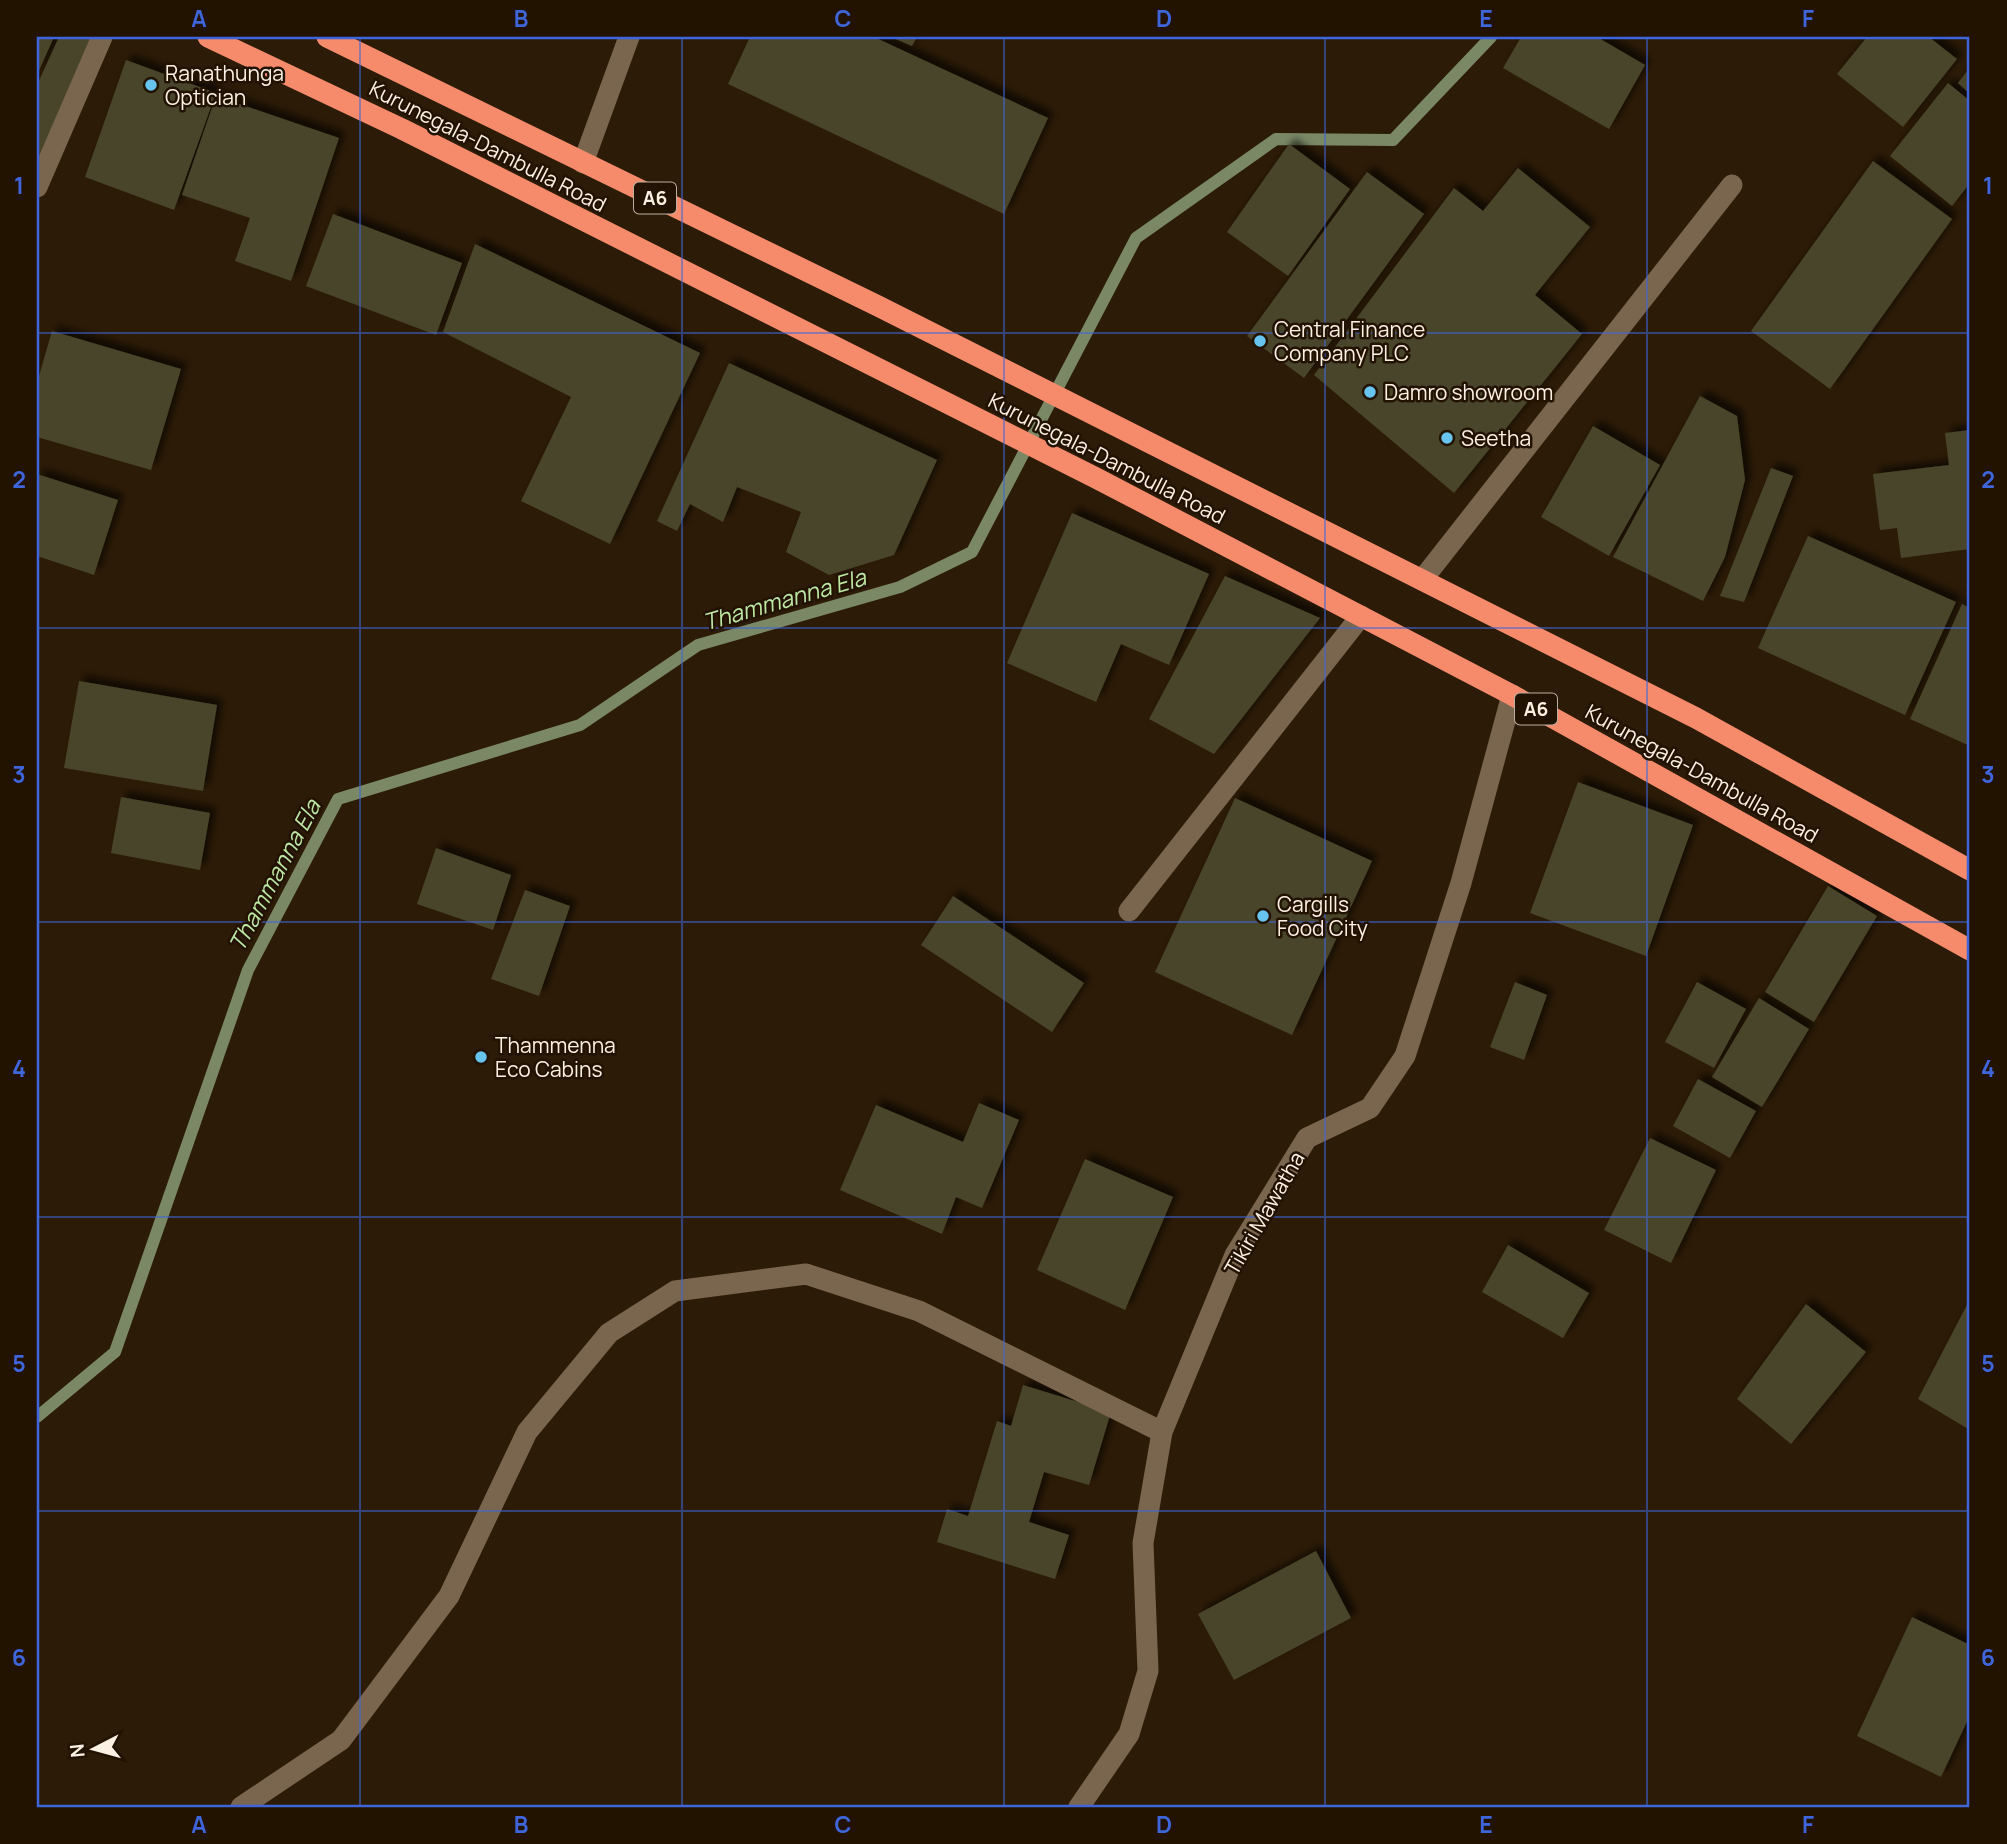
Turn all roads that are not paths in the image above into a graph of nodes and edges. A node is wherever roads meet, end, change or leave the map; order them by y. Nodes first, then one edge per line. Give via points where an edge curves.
1 (102, 37) edge
2 (208, 37) edge
3 (327, 37) edge
4 (629, 37) edge
5 (583, 163) junction
6 (1732, 185) dead end
7 (37, 187) edge
8 (1422, 580) junction
9 (1361, 616) junction
10 (1512, 695) junction
11 (1970, 870) edge
12 (1129, 911) dead end
13 (1970, 950) edge
14 (1162, 1432) junction
15 (241, 1807) edge
16 (1079, 1807) edge

1 - 7 street
2 - 9 highway, Kurunegala-Dambulla Road / A6 via 402,129
3 - 5 highway, Kurunegala-Dambulla Road / A6
4 - 5 street
5 - 8 highway, Kurunegala-Dambulla Road / A6
6 - 8 street
8 - 11 highway, Kurunegala-Dambulla Road / A6 via 1696,718
9 - 10 highway, Kurunegala-Dambulla Road / A6
9 - 12 street
10 - 13 highway, Kurunegala-Dambulla Road / A6
10 - 14 street, Tikiri Mawatha via 1461,883 1405,1056 1370,1108 1307,1138 1235,1255
14 - 15 street via 919,1311 806,1274 675,1291 609,1333 527,1432 449,1596 341,1740
14 - 16 street, Tikiri Mawatha via 1143,1543 1148,1671 1129,1734

